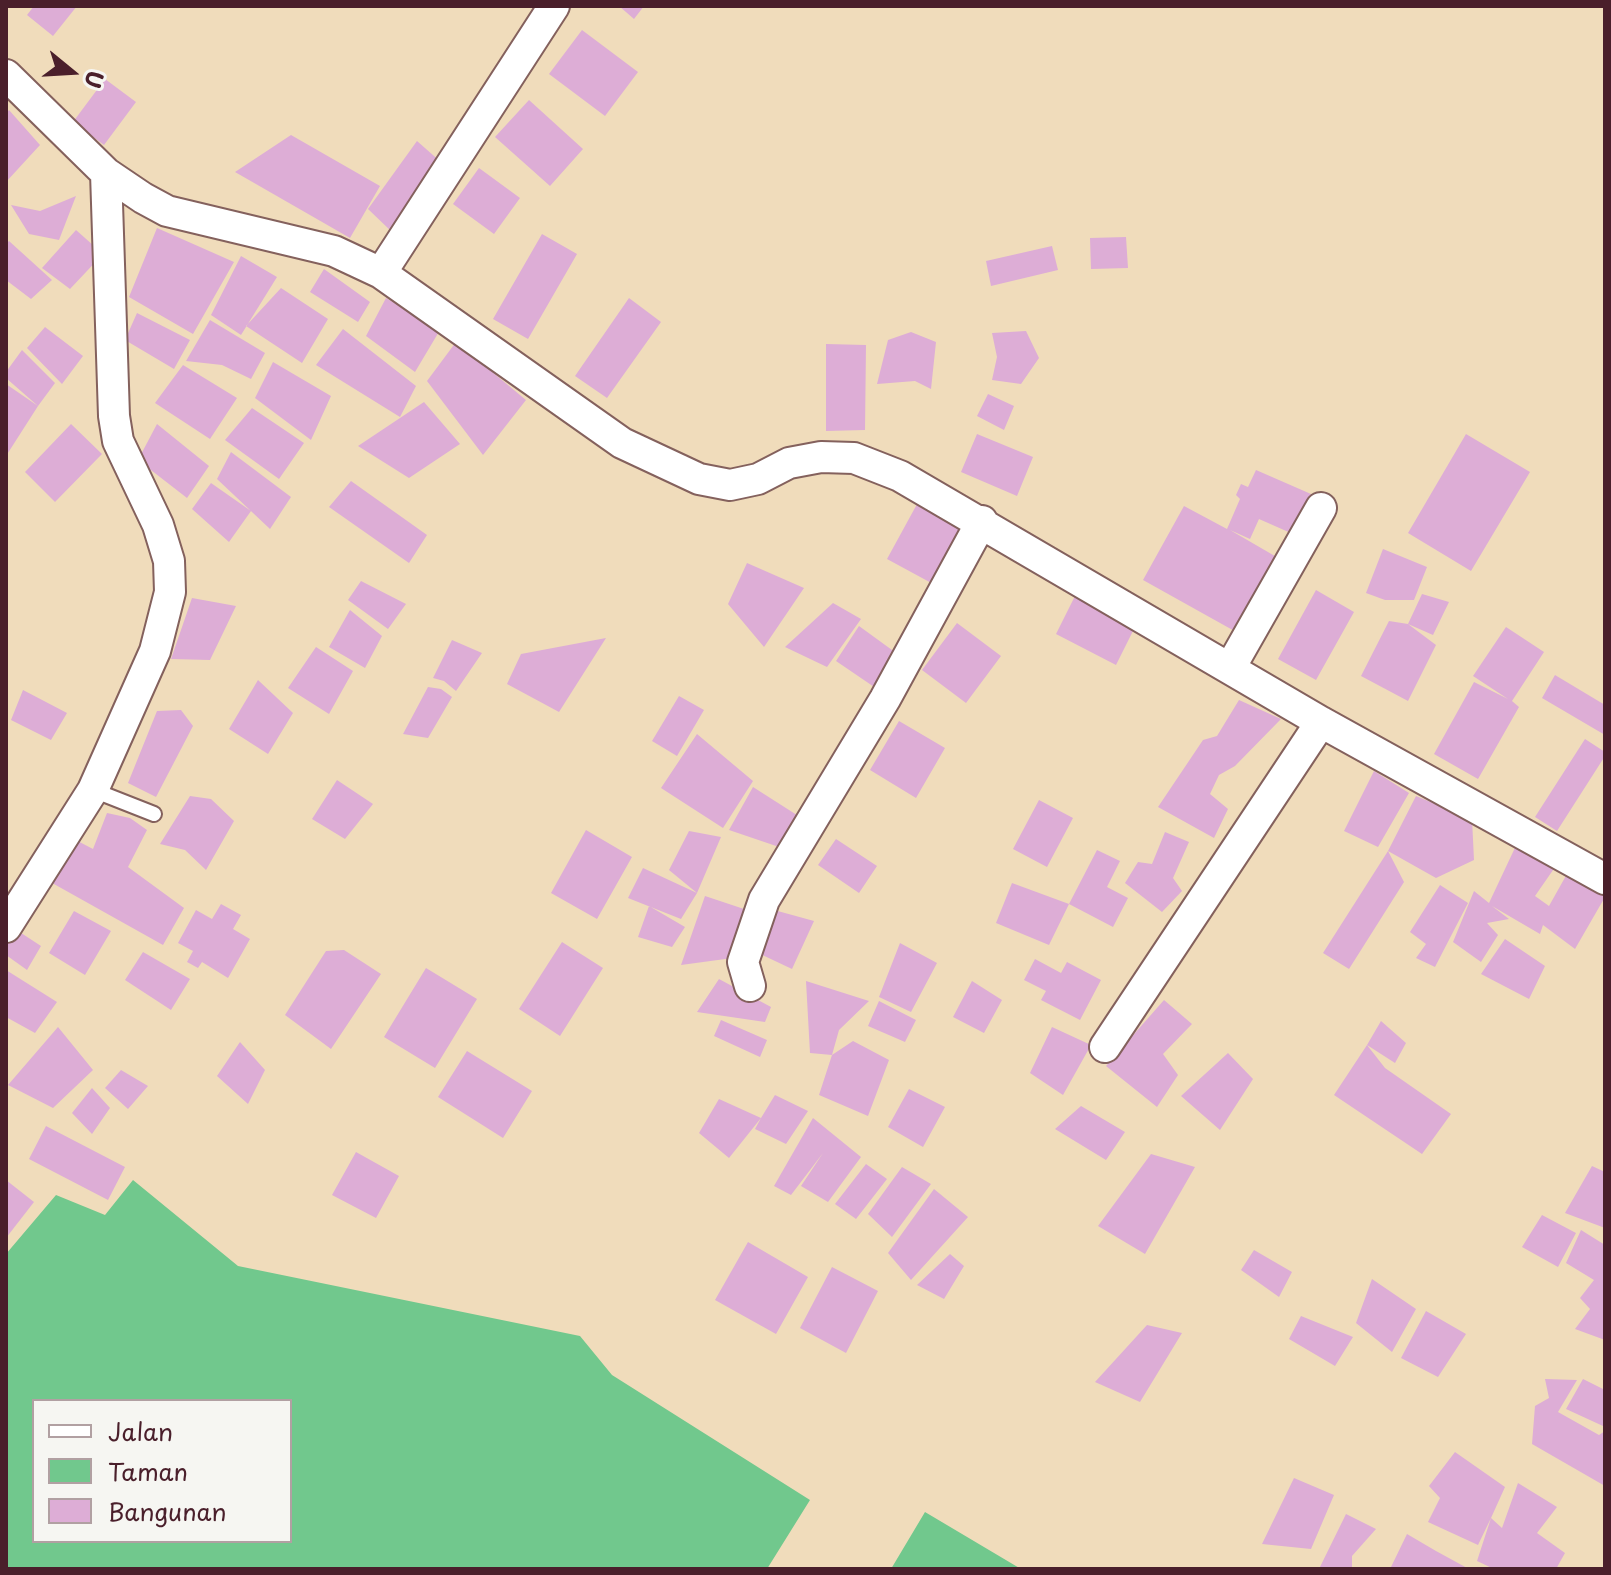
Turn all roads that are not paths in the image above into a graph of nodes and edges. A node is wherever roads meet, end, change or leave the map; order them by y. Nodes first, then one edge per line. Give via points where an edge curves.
1 (554, 6) edge
2 (6, 75) edge
3 (106, 173) junction
4 (381, 273) junction
5 (1321, 508) dead end
6 (982, 521) junction
7 (1230, 668) junction
8 (1321, 722) junction
9 (93, 790) junction
10 (154, 814) dead end
11 (1605, 879) edge
12 (9, 915) edge
13 (750, 986) dead end
14 (1105, 1047) dead end

1 - 4 street
2 - 3 street
3 - 4 street via 167,211 334,251
3 - 9 street via 114,416 118,441 158,525 169,561 170,592 155,651
4 - 6 street via 622,443 699,479 730,485 758,479 789,463 854,458 900,476
5 - 7 street
6 - 7 street
6 - 13 street via 885,699 764,900 743,962
7 - 8 street
8 - 11 street
8 - 14 street
9 - 10 lane
9 - 12 street

